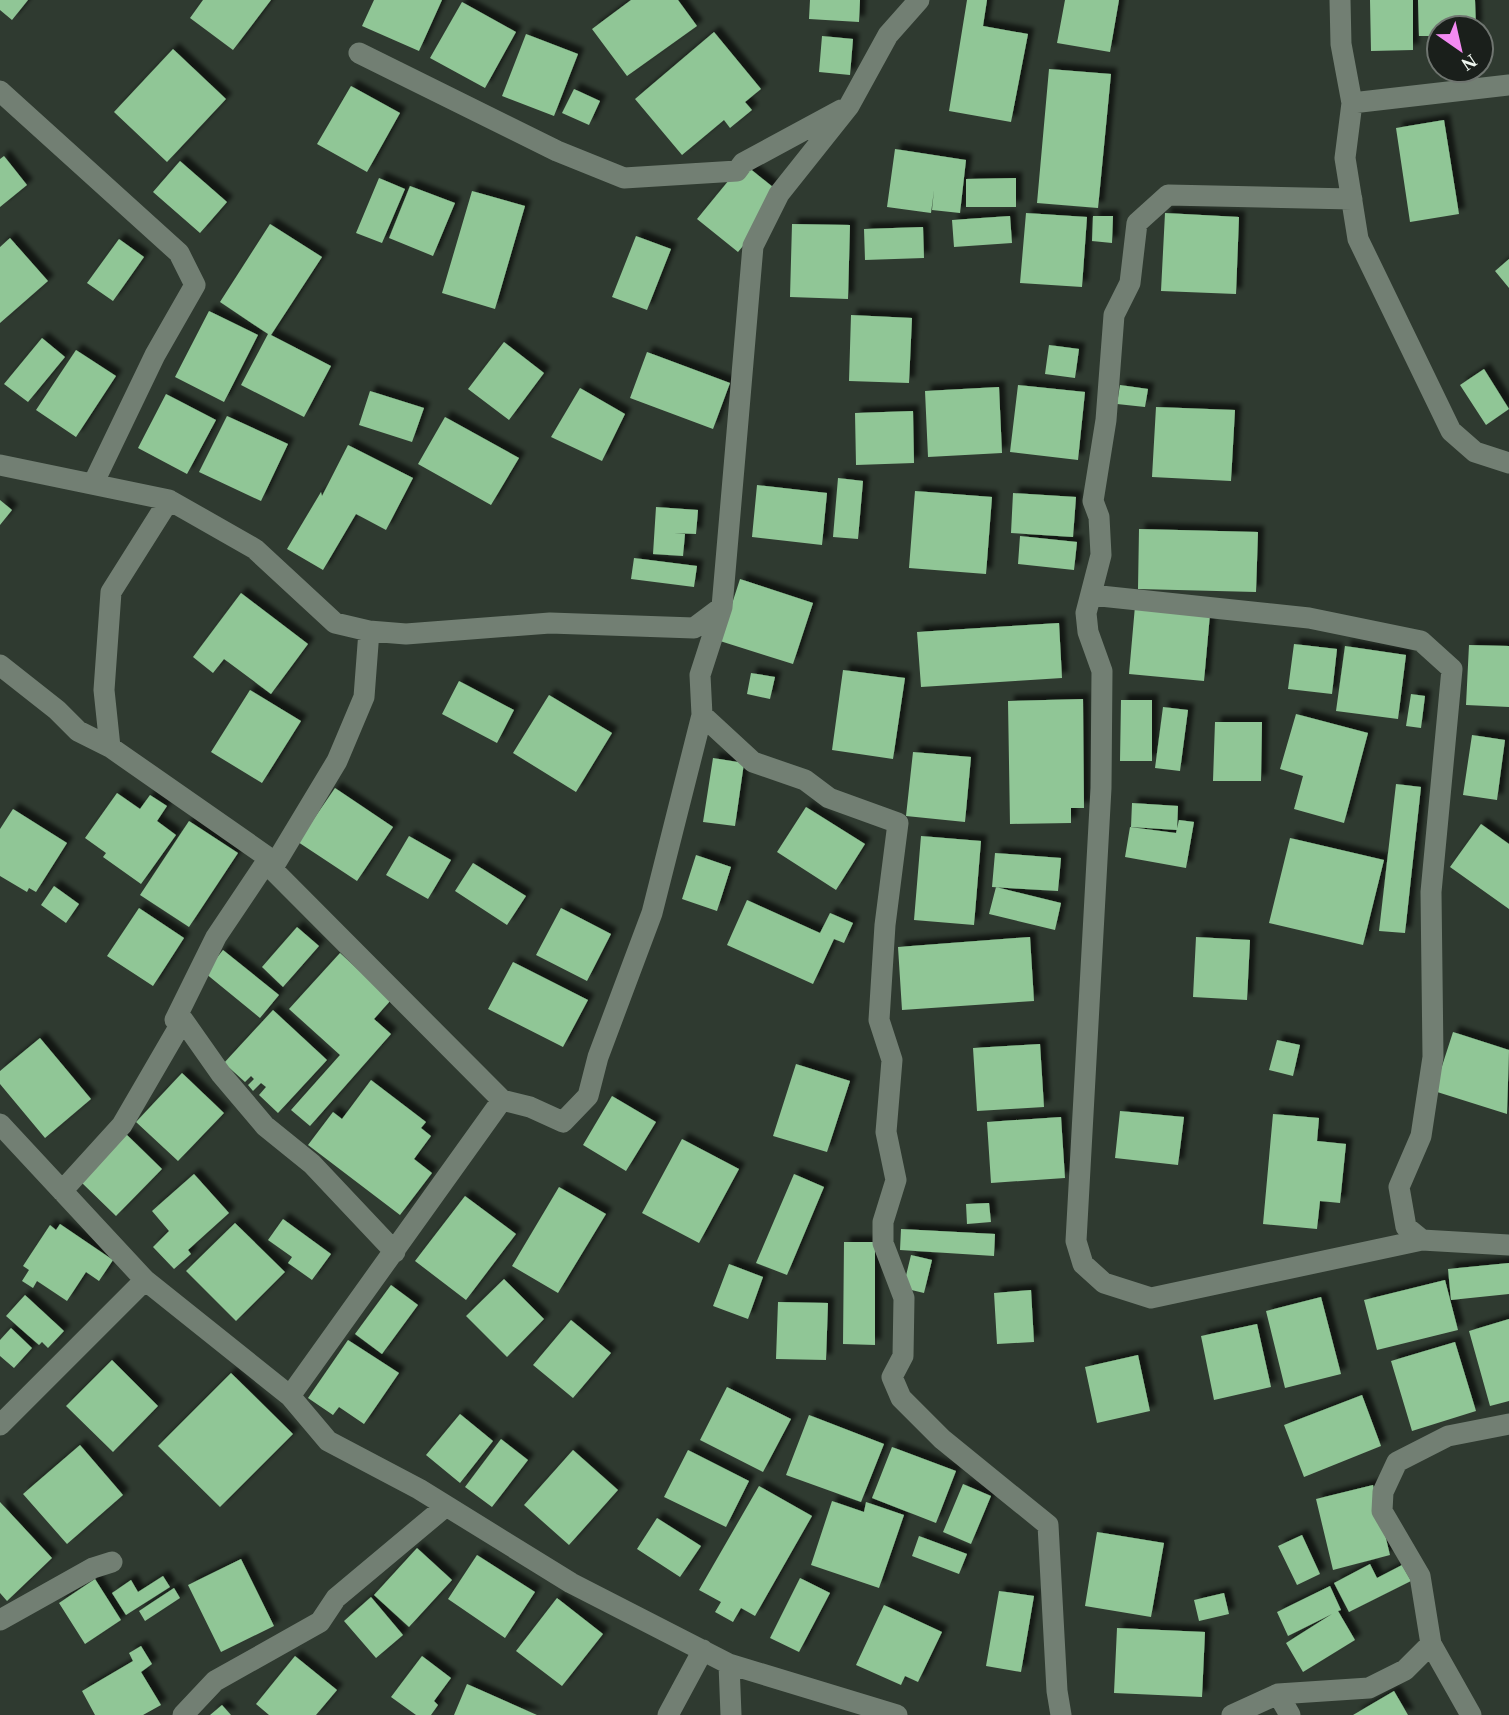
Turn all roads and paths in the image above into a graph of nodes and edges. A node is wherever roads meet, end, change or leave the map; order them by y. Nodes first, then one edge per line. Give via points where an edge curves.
1 (919, 0) edge
2 (1340, 0) edge
3 (359, 53) dead end
4 (1509, 85) edge
5 (0, 91) edge
6 (1352, 103) junction
7 (849, 106) junction
8 (1352, 199) junction
9 (1509, 463) edge
10 (0, 465) edge
11 (93, 484) junction
12 (169, 500) junction
13 (1091, 595) junction
14 (722, 607) junction
15 (369, 631) junction
16 (0, 665) edge
17 (702, 715) junction
18 (110, 747) junction
19 (271, 863) junction
20 (183, 1020) junction
21 (502, 1100) junction
22 (0, 1124) edge
23 (62, 1191) junction
24 (1422, 1240) junction
25 (1509, 1245) edge
26 (395, 1252) junction
27 (145, 1280) junction
28 (290, 1396) junction
29 (1509, 1424) edge
30 (0, 1426) edge
31 (446, 1506) junction
32 (112, 1562) dead end
33 (0, 1620) edge
34 (1431, 1644) junction
35 (703, 1650) junction
36 (729, 1664) junction
37 (1278, 1694) junction
38 (183, 1715) edge
39 (668, 1715) edge
40 (731, 1715) edge
41 (897, 1715) edge
42 (1061, 1715) edge
43 (1232, 1715) edge
44 (1290, 1715) edge
45 (1471, 1715) edge

1 - 7 street via 888,35
2 - 6 street via 1341,44
3 - 7 street via 557,151 624,178 737,171 743,163
4 - 6 street
5 - 11 street via 179,253 195,285 155,355
6 - 8 street via 1345,158
7 - 14 street via 779,194 752,246
8 - 9 street via 1358,239 1451,431 1475,453
8 - 13 street via 1168,195 1137,223 1130,283 1114,315 1106,420 1093,501 1099,517 1101,555
10 - 11 street
11 - 12 street
12 - 15 street via 255,549 335,624
12 - 18 street via 111,592 104,690
13 - 24 street via 1309,618 1421,641 1452,669 1432,892 1433,1057 1421,1136 1399,1187 1406,1227
13 - 24 street via 1086,613 1102,671 1101,788 1076,1241 1083,1264 1104,1283 1151,1298
14 - 15 street via 694,628 550,623 406,634
14 - 17 street via 700,675
15 - 19 street via 364,697 337,761
16 - 18 street via 78,731
17 - 21 street via 652,913 588,1096 564,1122
17 - 42 street via 753,762 805,780 829,798 898,823 879,1020 892,1060 886,1132 896,1180 883,1222 883,1243 904,1298 903,1356 892,1377 901,1398 942,1438 1048,1525
18 - 19 street
19 - 20 street via 216,937 175,1020
19 - 21 street
20 - 23 street via 122,1125
20 - 26 street via 265,1126 312,1164
21 - 26 street
22 - 23 street
23 - 27 street
24 - 25 street
26 - 28 street
27 - 28 street
27 - 30 street
28 - 31 street via 328,1441
29 - 34 street via 1448,1436 1397,1462 1383,1492 1382,1511 1420,1576
31 - 35 street via 571,1583
31 - 38 street via 336,1598 320,1622 215,1681
32 - 33 street via 65,1582
34 - 37 street via 1405,1670 1369,1688
34 - 45 street
35 - 36 street
35 - 39 street
36 - 40 street
36 - 41 street
37 - 43 street
37 - 44 street

